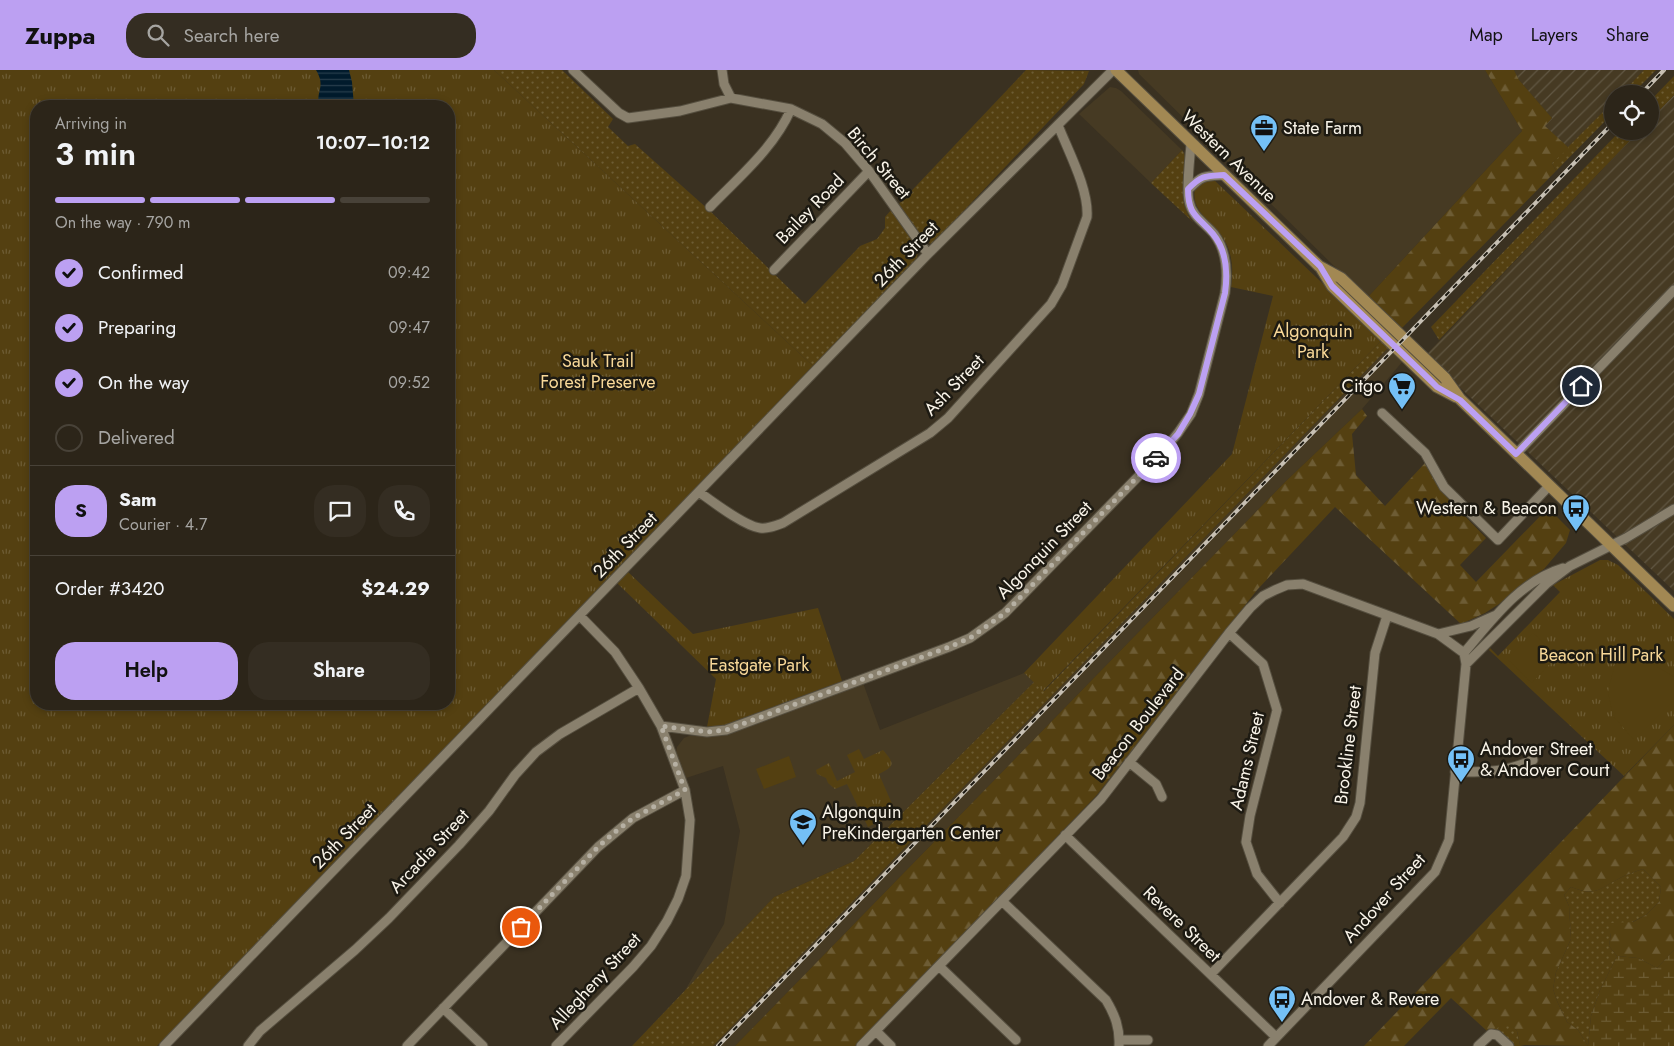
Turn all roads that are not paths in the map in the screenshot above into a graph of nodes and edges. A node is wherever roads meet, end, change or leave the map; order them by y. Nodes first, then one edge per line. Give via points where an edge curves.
1 (573, 70) edge
2 (722, 70) edge
3 (1114, 70) edge
4 (731, 98) junction
5 (790, 109) junction
6 (1058, 124) junction
7 (1191, 144) junction
8 (869, 170) junction
9 (1224, 175) junction
10 (1188, 189) junction
11 (710, 207) dead end
12 (928, 254) junction
13 (774, 270) dead end
14 (1674, 290) edge
15 (1382, 413) dead end
16 (1516, 454) junction
17 (1549, 486) junction
18 (699, 492) junction
19 (1674, 510) edge
20 (1610, 545) junction
21 (1570, 566) junction
22 (1674, 606) edge
23 (1496, 615) junction
24 (580, 616) junction
25 (1387, 616) junction
26 (1229, 633) junction
27 (1438, 634) junction
28 (1464, 653) junction
29 (1466, 664) junction
30 (639, 688) junction
31 (661, 726) junction
32 (1533, 760) dead end
33 (1129, 762) junction
34 (1455, 772) junction
35 (685, 790) junction
36 (1162, 797) dead end
37 (1065, 835) junction
38 (1002, 901) junction
39 (1280, 903) junction
40 (939, 966) junction
41 (1211, 974) junction
42 (443, 1008) junction
43 (876, 1031) junction
44 (1276, 1037) junction
45 (1016, 1040) dead end
46 (1148, 1040) dead end
47 (1120, 1043) edge
48 (164, 1046) edge
49 (248, 1046) edge
50 (407, 1046) edge
51 (483, 1046) edge
52 (556, 1046) edge
53 (862, 1046) edge
54 (891, 1046) edge
55 (1268, 1046) edge
56 (1478, 1046) edge
57 (1509, 1046) edge

1 - 4 street via 628,118 680,111
2 - 4 street
3 - 6 street, 26th Street
3 - 7 main road, Western Avenue
4 - 5 street, Birch Street
5 - 8 street, Birch Street via 822,124
5 - 11 street via 771,142
6 - 12 street, 26th Street
6 - 18 street, Ash Street via 1088,207 1062,285 1051,304 948,418 924,438 772,528 750,526
7 - 9 main road, Western Avenue
7 - 10 street, Algonquin Street
8 - 12 street, Birch Street
8 - 13 street, Bailey Road
9 - 10 street via 1199,178
9 - 16 main road, Western Avenue via 1320,266 1332,286 1437,387 1460,400
10 - 31 street, Algonquin Street via 1188,201 1194,215 1214,234 1221,246 1227,276 1199,394 1190,414 1165,449 1005,613 970,638 949,647 726,730 708,732
12 - 18 street, 26th Street
14 - 16 street
15 - 17 street via 1425,453 1444,487 1498,540
16 - 17 main road, Western Avenue
17 - 20 main road, Western Avenue
18 - 24 street, 26th Street
19 - 20 street
20 - 21 street
20 - 22 main road, Western Avenue
21 - 23 street via 1552,571 1519,592
21 - 29 street via 1546,584
23 - 27 street via 1471,626
23 - 28 street
24 - 30 street, Allegheny Street via 614,652
24 - 48 street, 26th Street
25 - 26 street, Beacon Boulevard via 1312,586 1287,585 1263,596
25 - 27 street, Beacon Boulevard
25 - 39 street, Brookline Street via 1375,653 1356,817 1343,837
26 - 33 street, Beacon Boulevard
26 - 39 street, Adams Street via 1263,664 1277,710 1246,842 1257,874
27 - 28 street
28 - 29 street, Andover Street
29 - 34 street, Andover Street
30 - 31 street, Allegheny Street
30 - 49 street, Arcadia Street via 560,734 536,752 459,846 390,918 260,1031
31 - 35 street, Allegheny Street
32 - 34 street via 1513,769 1494,772
33 - 36 street via 1156,784
33 - 37 street, Beacon Boulevard via 1101,799
34 - 44 street, Andover Street via 1449,840 1435,872
35 - 42 street via 633,818 598,847
35 - 52 street, Allegheny Street via 690,820 686,876 667,922 633,967
37 - 38 street, Beacon Boulevard
37 - 41 street, Revere Street
38 - 40 street, Beacon Boulevard
38 - 47 street via 1106,1000 1116,1018
39 - 41 street, Brookline Street
40 - 43 street, Beacon Boulevard
40 - 45 street
41 - 44 street, Revere Street
42 - 50 street
42 - 51 street
43 - 53 street, Beacon Boulevard
43 - 54 street
44 - 55 street, Andover Street
46 - 47 street
56 - 57 street via 1491,1034

